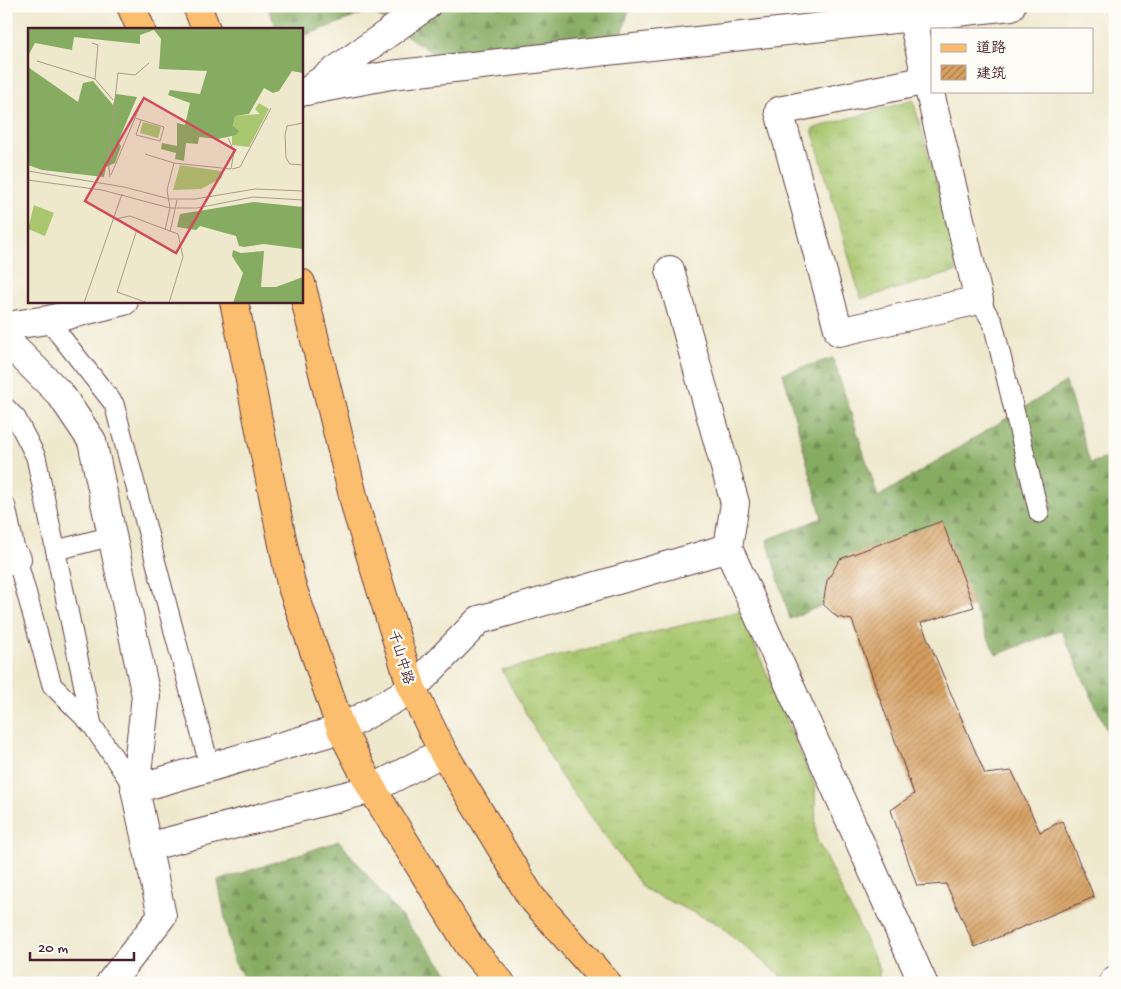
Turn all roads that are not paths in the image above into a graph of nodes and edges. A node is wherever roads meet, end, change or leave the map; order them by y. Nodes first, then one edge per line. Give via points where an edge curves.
1 (131, 6) edge
2 (197, 6) edge
3 (426, 6) edge
4 (1011, 6) edge
5 (912, 17) junction
6 (140, 28) edge
7 (206, 28) edge
8 (927, 80) junction
9 (304, 91) edge
10 (670, 270) dead end
11 (302, 287) edge
12 (979, 300) junction
13 (120, 302) edge
14 (234, 302) edge
15 (48, 320) junction
16 (6, 326) edge
17 (6, 340) edge
18 (6, 408) edge
19 (6, 507) edge
20 (1039, 513) dead end
21 (112, 536) junction
22 (728, 548) junction
23 (56, 550) junction
24 (12, 560) edge
25 (412, 689) junction
26 (92, 725) junction
27 (341, 729) junction
28 (443, 752) junction
29 (210, 768) junction
30 (135, 789) junction
31 (372, 789) junction
32 (147, 846) junction
33 (110, 983) edge
34 (501, 983) edge
35 (607, 983) edge
36 (923, 983) edge

1 - 6 main road
2 - 7 main road
3 - 9 street
4 - 5 street
5 - 8 street
5 - 9 street via 391,75
8 - 12 street
8 - 12 street via 779,111 839,332
10 - 22 street via 735,503
11 - 25 main road, 千山中路 via 357,512
12 - 20 lane via 993,323
13 - 15 street
14 - 27 main road via 292,584
15 - 16 street
15 - 29 lane via 114,404
17 - 21 street via 61,395 92,441
18 - 23 lane via 16,418 36,457
19 - 24 lane
21 - 23 lane
21 - 30 street via 146,696
22 - 25 street via 479,620
22 - 36 street
23 - 26 lane
24 - 26 lane via 52,685
25 - 27 street
25 - 28 main road, 千山中路
26 - 30 lane
27 - 29 street
27 - 31 main road
28 - 31 street
28 - 35 main road, 千山中路 via 531,897
29 - 30 street
30 - 32 street
31 - 32 street
31 - 34 main road via 470,947
32 - 33 street via 162,916

